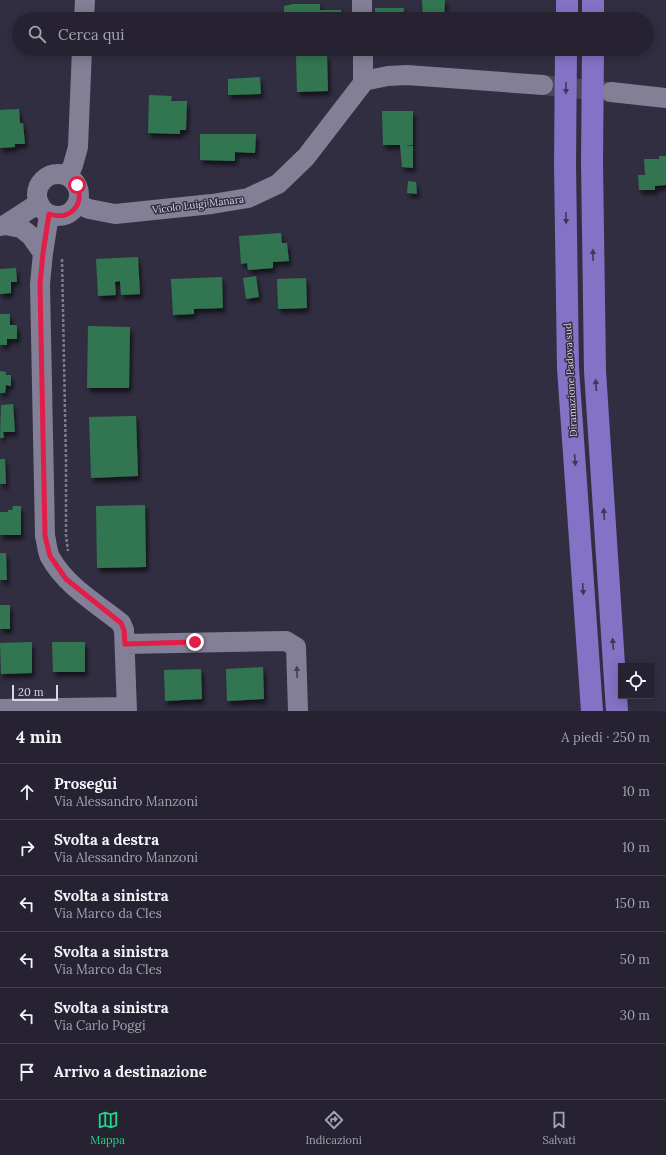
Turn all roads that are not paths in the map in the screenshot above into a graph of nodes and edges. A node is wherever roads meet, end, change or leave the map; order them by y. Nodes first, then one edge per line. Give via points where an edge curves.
1 (85, 0) edge
2 (362, 0) edge
3 (567, 0) edge
4 (593, 0) edge
5 (84, 12) edge
6 (362, 12) edge
7 (567, 12) edge
8 (593, 12) edge
9 (82, 56) edge
10 (363, 56) edge
11 (566, 56) edge
12 (593, 56) edge
13 (364, 81) junction
14 (543, 85) tunnel mouth
15 (611, 92) tunnel mouth
16 (666, 98) edge
17 (68, 176) junction
18 (78, 204) junction
19 (44, 209) junction
20 (2, 225) edge
21 (52, 253) junction
22 (125, 644) junction
23 (0, 709) edge
24 (127, 709) edge
25 (298, 711) edge
26 (592, 711) edge
27 (617, 711) edge

1 - 5 street
2 - 6 street
3 - 7 highway
4 - 8 highway
9 - 17 street via 78,147
10 - 13 street
11 -> 26 highway, Diramazione Padova sud via 568,368
27 -> 12 highway via 595,371
13 - 14 street via 407,75
13 - 18 street, Vicolo Luigi Manara via 306,157 278,184 248,198 115,214
15 - 16 street
17 - 18 street via 79,191
17 - 19 street via 56,174 46,178 39,187 37,198
18 - 19 street via 69,214 63,216 56,216
19 - 20 street
19 - 21 street
20 - 21 street via 21,228
21 - 22 street via 40,284 45,536 50,556 66,579 121,623
22 - 24 street
25 -> 22 street via 296,648 286,641
23 - 24 street

